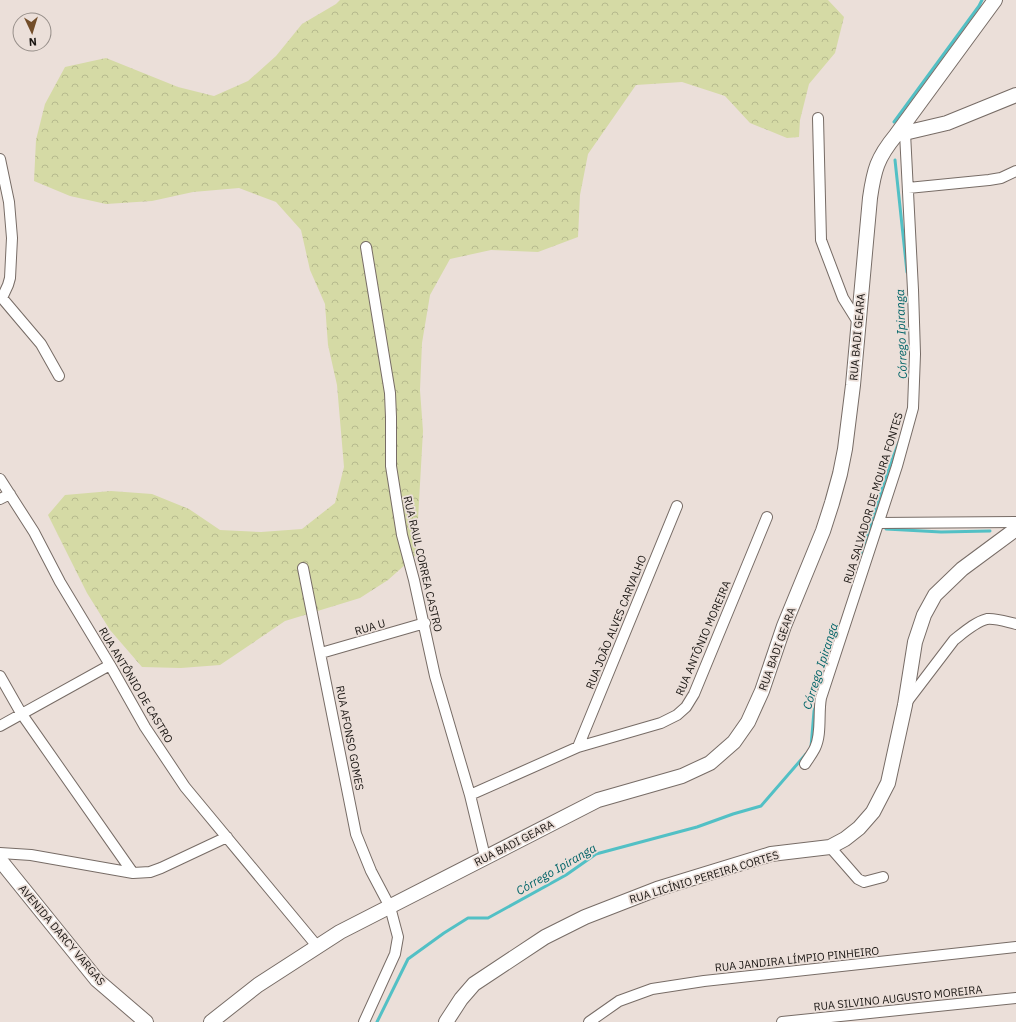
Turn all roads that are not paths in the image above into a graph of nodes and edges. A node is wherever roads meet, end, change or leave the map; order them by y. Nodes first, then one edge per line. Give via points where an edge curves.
1 (995, 0) edge
2 (1016, 95) edge
3 (818, 118) dead end
4 (900, 134) junction
5 (0, 159) edge
6 (1016, 172) edge
7 (908, 188) junction
8 (366, 247) dead end
9 (1, 298) edge
10 (858, 322) junction
11 (59, 376) dead end
12 (0, 479) edge
13 (10, 494) junction
14 (0, 499) edge
15 (677, 506) dead end
16 (767, 517) dead end
17 (1016, 522) edge
18 (878, 523) junction
19 (1016, 529) edge
20 (304, 568) dead end
21 (425, 624) junction
22 (1016, 624) edge
23 (321, 653) junction
24 (110, 665) junction
25 (0, 676) edge
26 (905, 704) junction
27 (21, 713) junction
28 (0, 726) edge
29 (578, 747) junction
30 (804, 764) dead end
31 (470, 795) junction
32 (227, 837) junction
33 (830, 847) junction
34 (0, 853) edge
35 (485, 857) junction
36 (0, 860) edge
37 (133, 873) junction
38 (883, 877) dead end
39 (390, 907) junction
40 (317, 946) junction
41 (1016, 947) edge
42 (1016, 998) edge
43 (803, 1021) edge
44 (146, 1022) edge
45 (211, 1022) edge
46 (364, 1022) edge
47 (446, 1022) edge
48 (589, 1022) edge
49 (782, 1022) edge

1 - 4 street, RUA BADI GEARA
2 - 4 street via 947,123
3 - 10 street via 821,240 843,298
4 - 7 street, RUA SALVADOR DE MOURA FONTES
4 - 10 street, RUA BADI GEARA via 885,148 873,177
5 - 9 street via 9,202 12,238 10,278
6 - 7 street via 989,180
7 - 18 street, RUA SALVADOR DE MOURA FONTES via 915,354 913,408
8 - 21 street, RUA RAUL CORREA CASTRO via 390,394 391,466 397,509
9 - 11 street via 40,344
10 - 35 street, RUA BADI GEARA via 845,449 840,474 823,531 748,722 734,742 710,763 695,771 598,800
12 - 13 street, RUA ANTÔNIO DE CASTRO
13 - 14 street
13 - 24 street, RUA ANTÔNIO DE CASTRO
15 - 29 street, RUA JOÃO ALVES CARVALHO
16 - 29 street, RUA ANTÔNIO MOREIRA via 694,694 686,707 661,723
17 - 18 street
18 - 30 street, RUA SALVADOR DE MOURA FONTES via 821,698 815,748
19 - 26 street, RUA LICÍNIO PEREIRA CORTES via 962,569 935,596 924,615 915,642
20 - 23 street, RUA AFONSO GOMES
21 - 23 street, RUA U
21 - 31 street, RUA RAUL CORREA CASTRO via 435,676
22 - 26 street via 987,620 962,633
23 - 39 street, RUA AFONSO GOMES via 356,834 371,872
24 - 27 street
24 - 32 street, RUA ANTÔNIO DE CASTRO via 145,727 185,787
25 - 27 street
26 - 33 street, RUA LICÍNIO PEREIRA CORTES via 888,783 882,796 873,812 859,828
27 - 28 street
27 - 37 street
29 - 31 street, RUA ANTÔNIO MOREIRA
31 - 35 street, RUA RAUL CORREA CASTRO
32 - 37 street via 161,868 150,872
32 - 40 street, RUA ANTÔNIO DE CASTRO
33 - 38 street via 858,879 864,882
33 - 47 street, RUA LICÍNIO PEREIRA CORTES via 771,854 657,889 585,916 545,937 474,984
34 - 37 street via 31,854
35 - 39 street, RUA BADI GEARA
36 - 44 street, AVENIDA DARCY VARGAS via 96,980
39 - 40 street, RUA BADI GEARA
39 - 46 street, RUA AFONSO GOMES via 398,937 397,946
40 - 45 street, RUA BADI GEARA via 258,985
41 - 48 street, RUA JANDIRA LÍMPIO PINHEIRO via 712,980 652,989 619,1001
42 - 43 street, RUA SILVINO AUGUSTO MOREIRA
43 - 49 street, RUA SILVINO AUGUSTO MOREIRA

